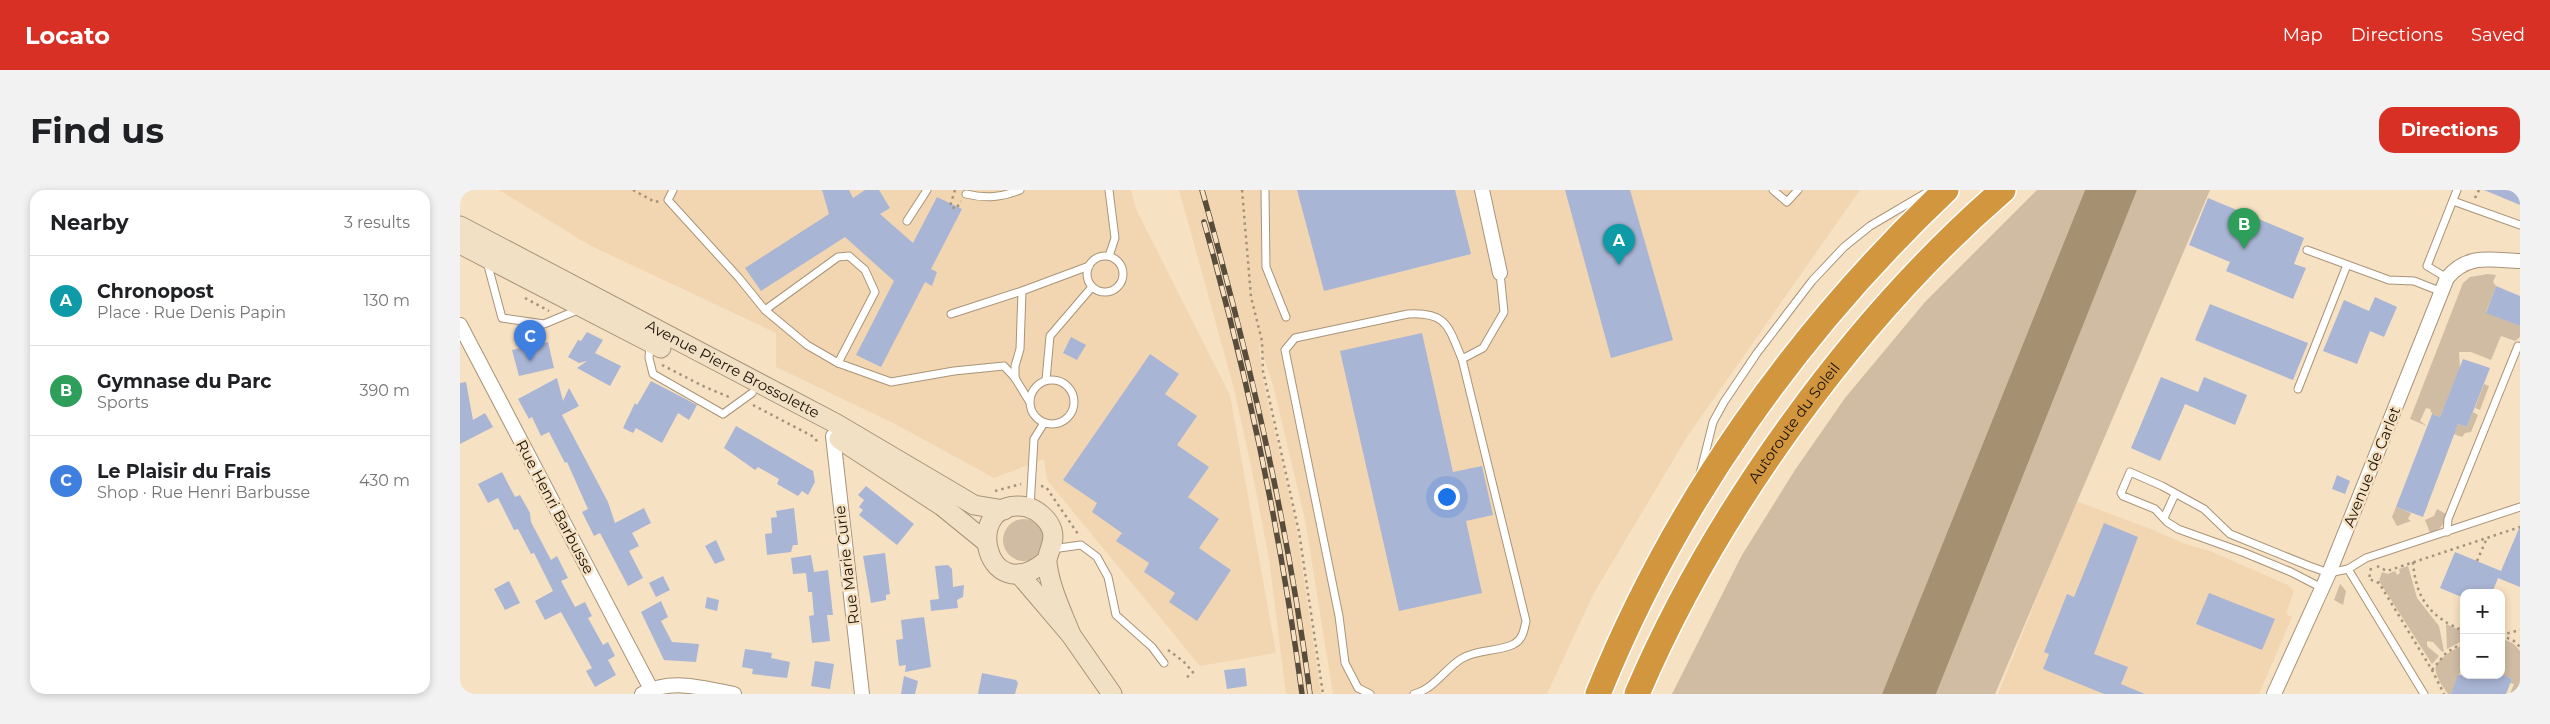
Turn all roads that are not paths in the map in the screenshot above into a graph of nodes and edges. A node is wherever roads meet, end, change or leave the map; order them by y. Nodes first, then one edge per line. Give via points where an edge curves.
1 (673, 190) edge
2 (927, 190) edge
3 (1020, 190) edge
4 (1109, 190) edge
5 (1265, 190) edge
6 (1482, 190) edge
7 (1774, 190) edge
8 (1798, 190) edge
9 (1932, 190) edge
10 (1946, 190) edge
11 (2003, 190) edge
12 (2457, 190) edge
13 (966, 194) road end
14 (2452, 201) junction
15 (907, 221) dead end
16 (2520, 225) edge
17 (460, 226) edge
18 (460, 244) edge
19 (2307, 250) dead end
20 (1109, 256) junction
21 (485, 257) junction
22 (2516, 263) edge
23 (2347, 264) junction
24 (1089, 266) junction
25 (1500, 273) joint
26 (2447, 278) junction
27 (1092, 287) junction
28 (1022, 291) junction
29 (2442, 292) junction
30 (583, 307) junction
31 (765, 310) junction
32 (951, 314) dead end
33 (1286, 317) dead end
34 (460, 325) edge
35 (650, 342) junction
36 (2518, 346) dead end
37 (1462, 359) junction
38 (838, 364) junction
39 (1015, 378) junction
40 (1046, 380) junction
41 (2298, 389) dead end
42 (752, 394) junction
43 (1029, 401) junction
44 (1044, 423) junction
45 (833, 436) junction
46 (2175, 494) junction
47 (1693, 502) junction
48 (2520, 507) edge
49 (1030, 508) junction
50 (1004, 510) junction
51 (2164, 518) junction
52 (2447, 532) junction
53 (985, 541) junction
54 (1049, 555) junction
55 (2348, 569) junction
56 (2329, 573) junction
57 (1019, 574) junction
58 (2322, 588) junction
59 (1071, 635) junction
60 (1616, 648) junction
61 (1164, 663) dead end
62 (646, 691) edge
63 (734, 694) edge
64 (862, 694) edge
65 (1112, 694) edge
66 (1370, 694) edge
67 (1414, 694) edge
68 (1580, 694) edge
69 (1598, 694) edge
70 (1637, 694) edge
71 (2274, 694) edge
72 (2424, 694) edge

1 - 31 lane via 668,200
2 - 15 lane
3 - 13 lane via 1002,197
4 - 20 lane via 1115,238
5 - 33 lane via 1266,267
6 - 25 street
7 - 8 lane via 1787,202
9 - 47 lane via 1870,226 1844,247 1812,281 1734,384 1714,422
10 - 47 highway via 1873,264 1809,338 1755,409
11 - 70 highway, Autoroute du Soleil via 1896,297 1803,410 1740,500 1708,554
12 - 14 lane
14 - 16 lane
14 - 26 lane via 2427,266
17 - 50 main road, Avenue Pierre Brossolette via 835,423 974,504
18 - 21 main road, Avenue Pierre Brossolette
19 - 23 lane
20 - 24 lane via 1094,260
20 - 27 lane via 1120,265 1121,282 1108,292 1096,291
21 - 30 main road, Avenue Pierre Brossolette
21 - 30 lane via 502,318 544,324
22 - 26 street via 2483,259 2462,264
23 - 29 lane via 2390,280 2414,281
23 - 41 lane
24 - 27 lane via 1087,276
24 - 28 lane
25 - 37 lane via 1504,312 1483,348
26 - 29 street, Avenue de Carlet
27 - 40 lane via 1050,336
28 - 32 lane
28 - 39 lane via 1020,350
29 - 56 street, Avenue de Carlet
30 - 35 main road, Avenue Pierre Brossolette
31 - 38 lane via 807,345
31 - 38 lane via 838,257 849,256 865,270 876,292
34 - 62 street, Rue Henri Barbusse
35 - 42 main road, Avenue Pierre Brossolette
35 - 42 lane via 648,358 653,374 723,414
36 - 52 lane via 2448,520
37 - 66 lane via 1447,324 1427,313 1408,314 1295,338 1286,350 1346,664 1358,688
37 - 67 lane via 1526,621 1522,637 1513,644 1475,652 1461,659 1438,680
38 - 39 lane via 891,382 1004,366
39 - 43 lane
40 - 43 lane via 1034,388
40 - 44 lane via 1066,384 1074,403 1073,410 1058,424
42 - 45 main road, Avenue Pierre Brossolette
43 - 44 lane via 1033,414
44 - 49 lane via 1034,439
45 - 53 main road, Avenue Pierre Brossolette via 942,506
45 - 64 street, Rue Marie Curie
46 - 51 lane
46 - 51 lane via 2130,472 2123,496 2155,509
46 - 56 lane via 2204,509 2230,534
47 - 60 highway via 1660,559
48 - 52 lane
49 - 50 main road, Avenue Pierre Brossolette via 1017,506
49 - 54 main road, Avenue Pierre Brossolette via 1043,516 1052,530
50 - 53 main road via 993,519
51 - 58 lane via 2178,529 2245,553
52 - 55 lane via 2366,558
53 - 57 main road, Avenue Pierre Brossolette via 989,556 998,567
54 - 57 main road via 1034,570
54 - 59 main road, Avenue Pierre Brossolette via 1055,593
54 - 61 lane via 1081,545 1097,557 1108,577 1116,615 1152,647
55 - 56 lane
55 - 72 lane
56 - 58 street, Avenue de Carlet
57 - 59 main road, Avenue Pierre Brossolette
58 - 71 street, Avenue de Carlet
59 - 65 main road, Avenue Pierre Brossolette
60 - 68 highway via 1596,660
60 - 69 highway
62 - 63 street via 674,685

